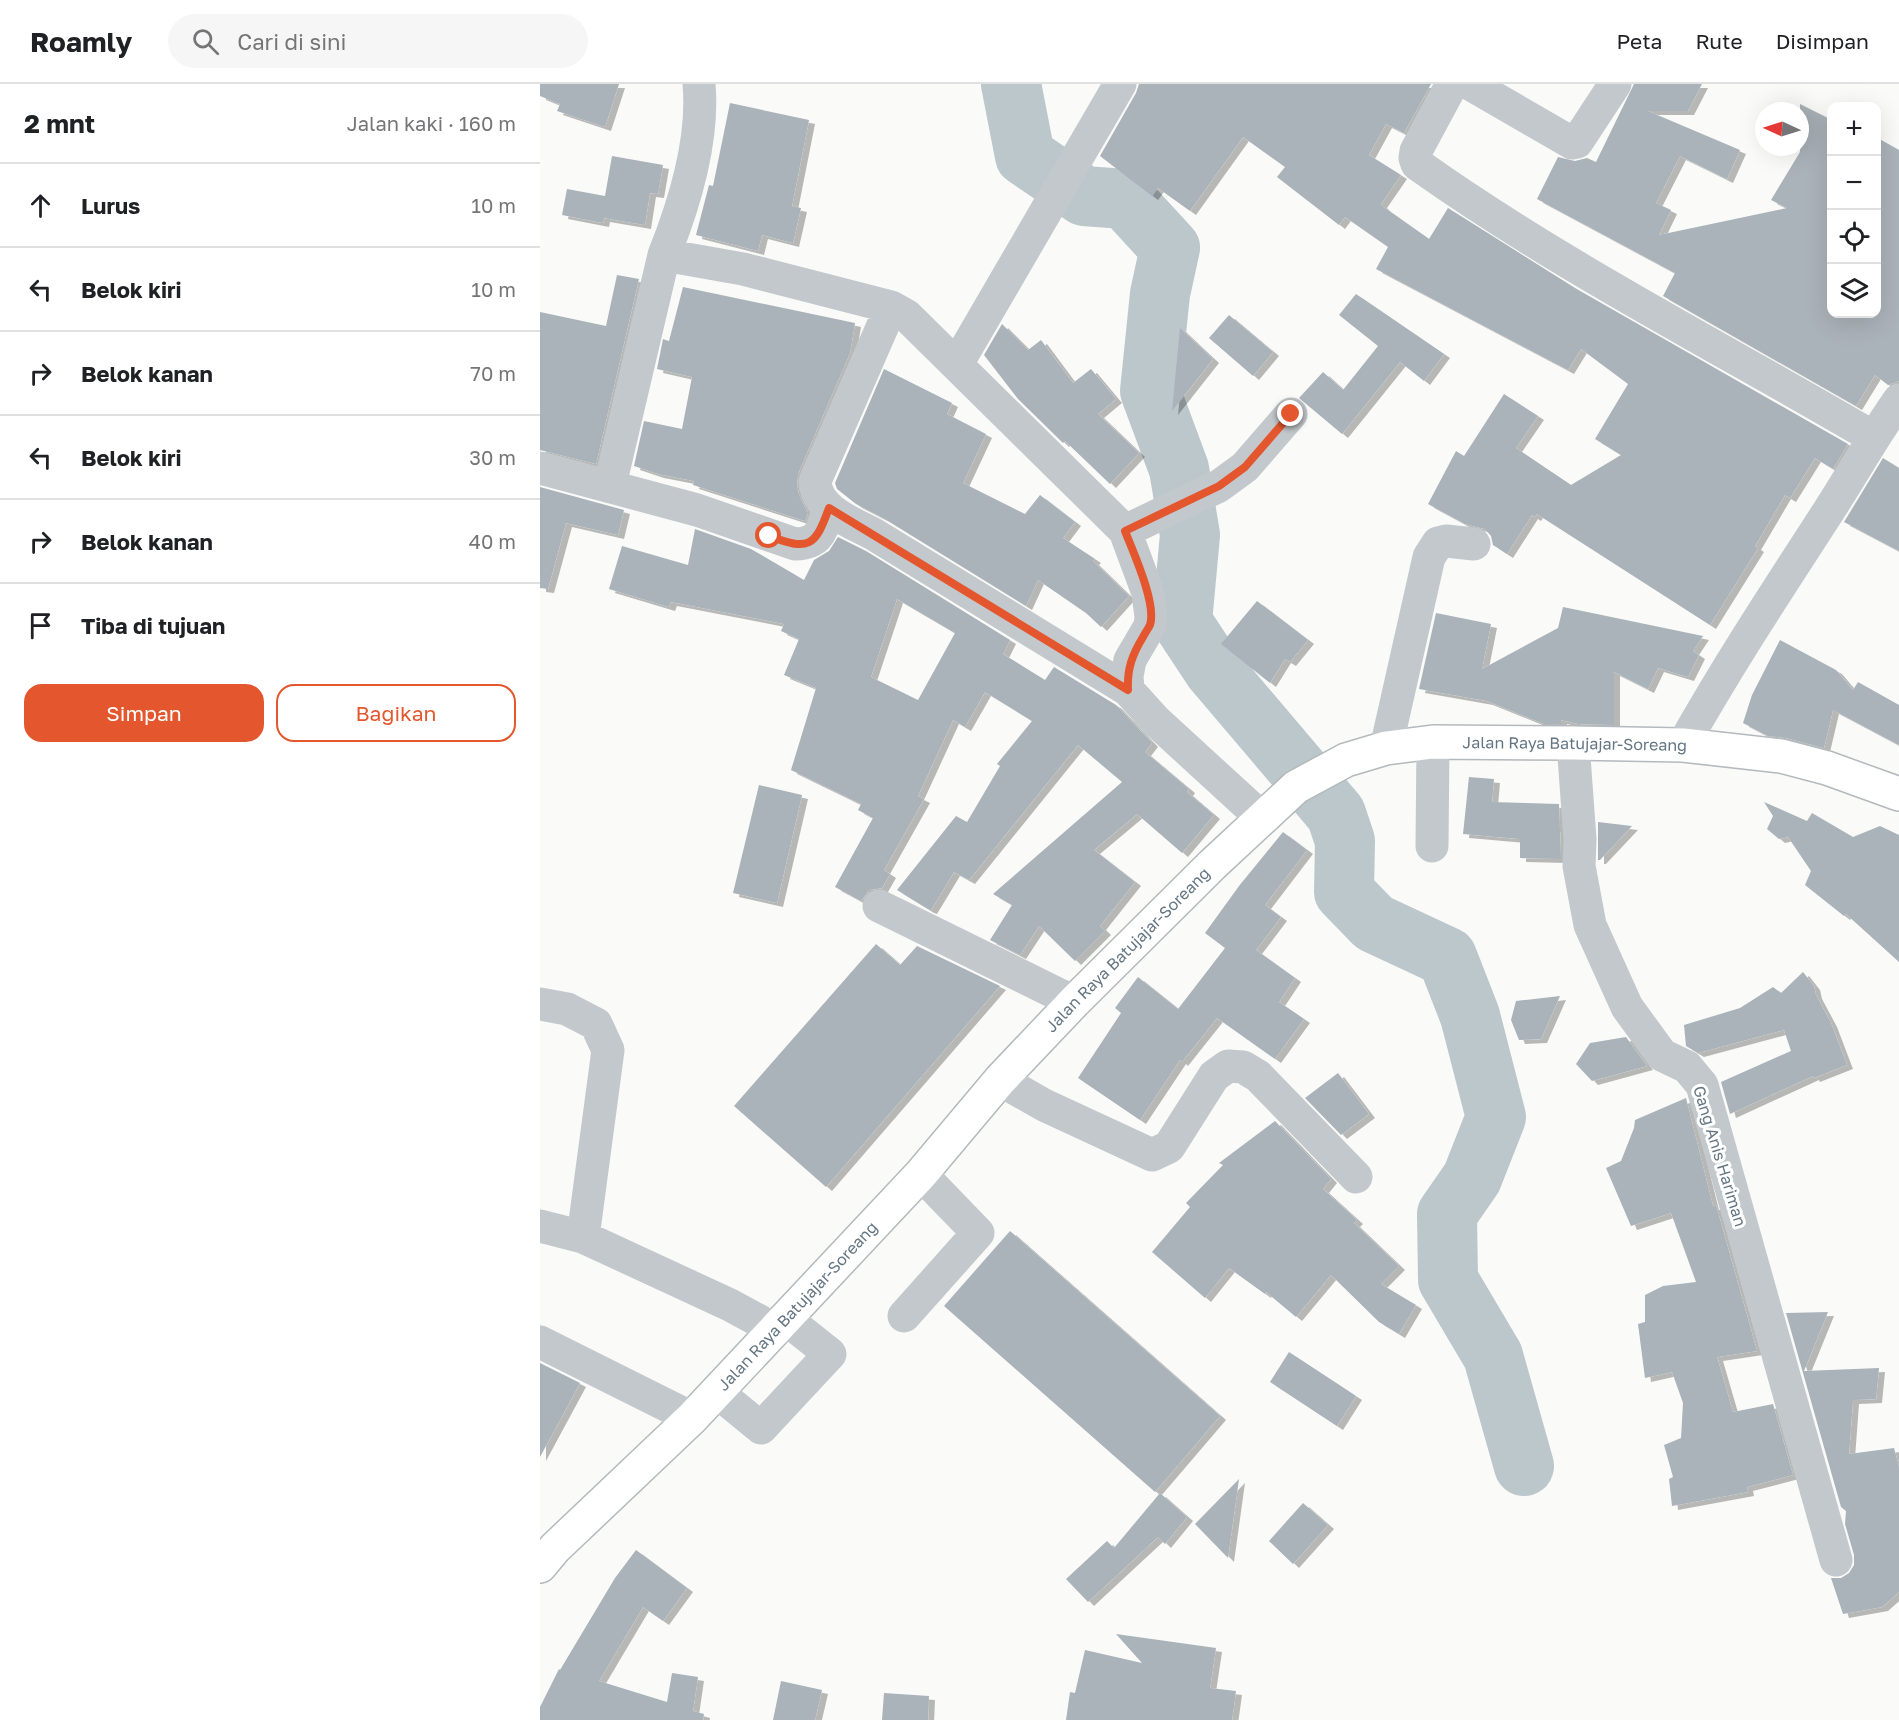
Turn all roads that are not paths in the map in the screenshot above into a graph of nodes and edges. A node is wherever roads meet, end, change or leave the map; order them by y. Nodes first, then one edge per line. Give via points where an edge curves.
1 (699, 84) edge
2 (1120, 84) edge
3 (1452, 84) edge
4 (1470, 84) edge
5 (1615, 84) edge
6 (664, 255) junction
7 (891, 307) junction
8 (957, 364) junction
9 (1899, 400) edge
10 (1291, 414) dead end
11 (1873, 437) junction
12 (540, 468) edge
13 (610, 485) junction
14 (829, 508) junction
15 (1125, 531) junction
16 (1474, 544) dead end
17 (1128, 690) junction
18 (1433, 742) junction
19 (1573, 743) junction
20 (1683, 746) junction
21 (1386, 748) junction
22 (1899, 794) edge
23 (1262, 818) junction
24 (1432, 846) dead end
25 (879, 906) dead end
26 (1074, 1002) junction
27 (540, 1004) edge
28 (1000, 1080) junction
29 (921, 1174) junction
30 (1356, 1177) dead end
31 (540, 1226) edge
32 (583, 1237) junction
33 (904, 1316) dead end
34 (781, 1324) junction
35 (540, 1342) edge
36 (717, 1392) junction
37 (692, 1418) junction
38 (545, 1552) edge
39 (1836, 1560) dead end

1 - 6 street via 701,100 694,154 682,211
2 - 8 street
3 - 11 street via 1416,151 1417,164 1630,300
4 - 5 street via 1572,143 1577,142
6 - 7 street via 743,269
6 - 13 street
7 - 8 street via 907,316
7 - 14 street via 815,481 815,493
8 - 15 street
9 - 11 street
10 - 15 street via 1245,467 1219,486
11 - 20 street via 1721,678
12 - 13 street
13 - 14 street via 795,544 816,538
14 - 17 street
15 - 17 street via 1148,593 1151,617 1150,626 1130,660
16 - 21 street via 1438,543 1429,557
17 - 23 street via 1156,721
18 - 19 highway, Jalan Raya Batujajar-Soreang
18 - 21 highway, Jalan Raya Batujajar-Soreang
18 - 24 street
19 - 20 highway, Jalan Raya Batujajar-Soreang
19 - 39 street, Gang Anis Hariman via 1579,866 1590,925 1628,1007 1662,1055 1687,1067 1702,1085
20 - 22 highway, Jalan Raya Batujajar-Soreang via 1781,756
21 - 23 highway, Jalan Raya Batujajar-Soreang via 1346,760 1296,787
23 - 26 highway, Jalan Raya Batujajar-Soreang
25 - 26 street
26 - 28 highway, Jalan Raya Batujajar-Soreang
27 - 32 street via 567,1009 596,1024 608,1050
28 - 29 highway, Jalan Raya Batujajar-Soreang
28 - 30 street via 1152,1155 1169,1147 1214,1076 1228,1066 1243,1067 1258,1076
29 - 33 street via 978,1233
29 - 34 highway, Jalan Raya Batujajar-Soreang
31 - 32 street
32 - 34 street via 730,1305
34 - 36 highway, Jalan Raya Batujajar-Soreang
34 - 36 street via 830,1354 761,1428
35 - 37 street
36 - 37 highway, Jalan Raya Batujajar-Soreang
37 - 38 highway, Jalan Raya Batujajar-Soreang

